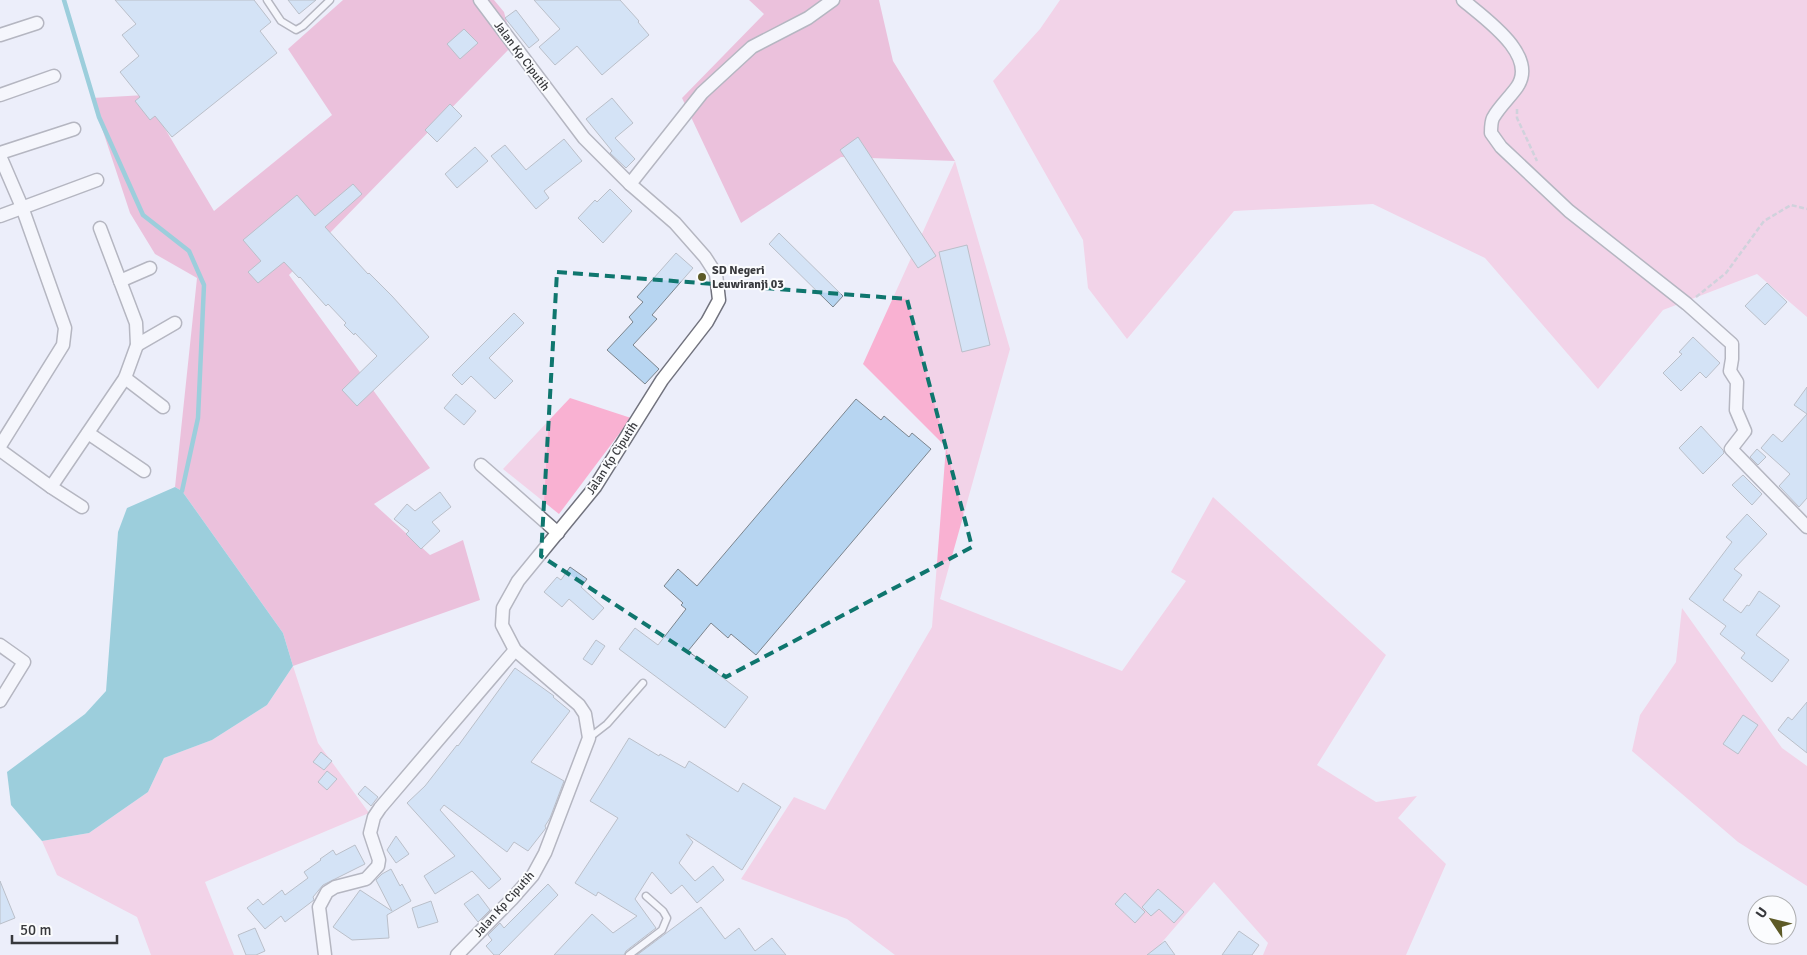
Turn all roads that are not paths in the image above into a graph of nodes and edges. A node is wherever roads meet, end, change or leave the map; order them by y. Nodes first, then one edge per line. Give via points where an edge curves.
1 (267, 0) edge
2 (330, 0) edge
3 (480, 0) edge
4 (834, 0) edge
5 (1463, 0) edge
6 (37, 23) dead end
7 (0, 35) edge
8 (54, 76) dead end
9 (0, 95) edge
10 (74, 129) dead end
11 (0, 154) edge
12 (96, 180) dead end
13 (630, 184) junction
14 (22, 207) junction
15 (0, 216) edge
16 (100, 228) dead end
17 (150, 268) dead end
18 (120, 281) junction
19 (175, 323) dead end
20 (137, 345) junction
21 (125, 378) junction
22 (163, 407) dead end
23 (88, 434) junction
24 (0, 446) edge
25 (0, 450) edge
26 (480, 465) dead end
27 (144, 470) dead end
28 (51, 487) junction
29 (82, 507) dead end
30 (1807, 527) edge
31 (558, 533) junction
32 (0, 645) edge
33 (516, 650) junction
34 (643, 683) dead end
35 (0, 701) edge
36 (589, 738) junction
37 (646, 896) dead end
38 (325, 955) edge
39 (457, 955) edge
40 (629, 955) edge

1 - 2 lane via 281,21 296,30
3 - 13 street, Jalan Kp Ciputih via 584,138
4 - 13 street via 808,18 752,47 702,93
5 - 30 street via 1502,32 1520,57 1523,67 1519,85 1493,119 1490,133 1569,211 1687,304 1732,344 1730,371 1737,382 1736,410 1745,431 1731,449
6 - 7 street
8 - 9 street
10 - 11 street
11 - 14 street
12 - 14 street
13 - 31 street, Jalan Kp Ciputih via 675,223 705,257 716,274 719,300 707,322 662,380 595,488
14 - 15 street
14 - 24 street via 65,328 63,345
16 - 18 street
17 - 18 street
18 - 20 street via 136,323
19 - 20 street
20 - 21 street
21 - 22 street
21 - 23 street
23 - 27 street
23 - 28 street
25 - 28 street
26 - 31 street
28 - 29 street
31 - 33 street, Jalan Kp Ciputih via 518,581 503,608 502,625
32 - 35 street via 24,662
33 - 36 street, Jalan Kp Ciputih via 586,714
33 - 38 street via 377,812 370,833 378,866 366,879 326,892 318,907
34 - 36 lane
36 - 39 street, Jalan Kp Ciputih via 533,875
37 - 40 lane via 667,918 662,930

